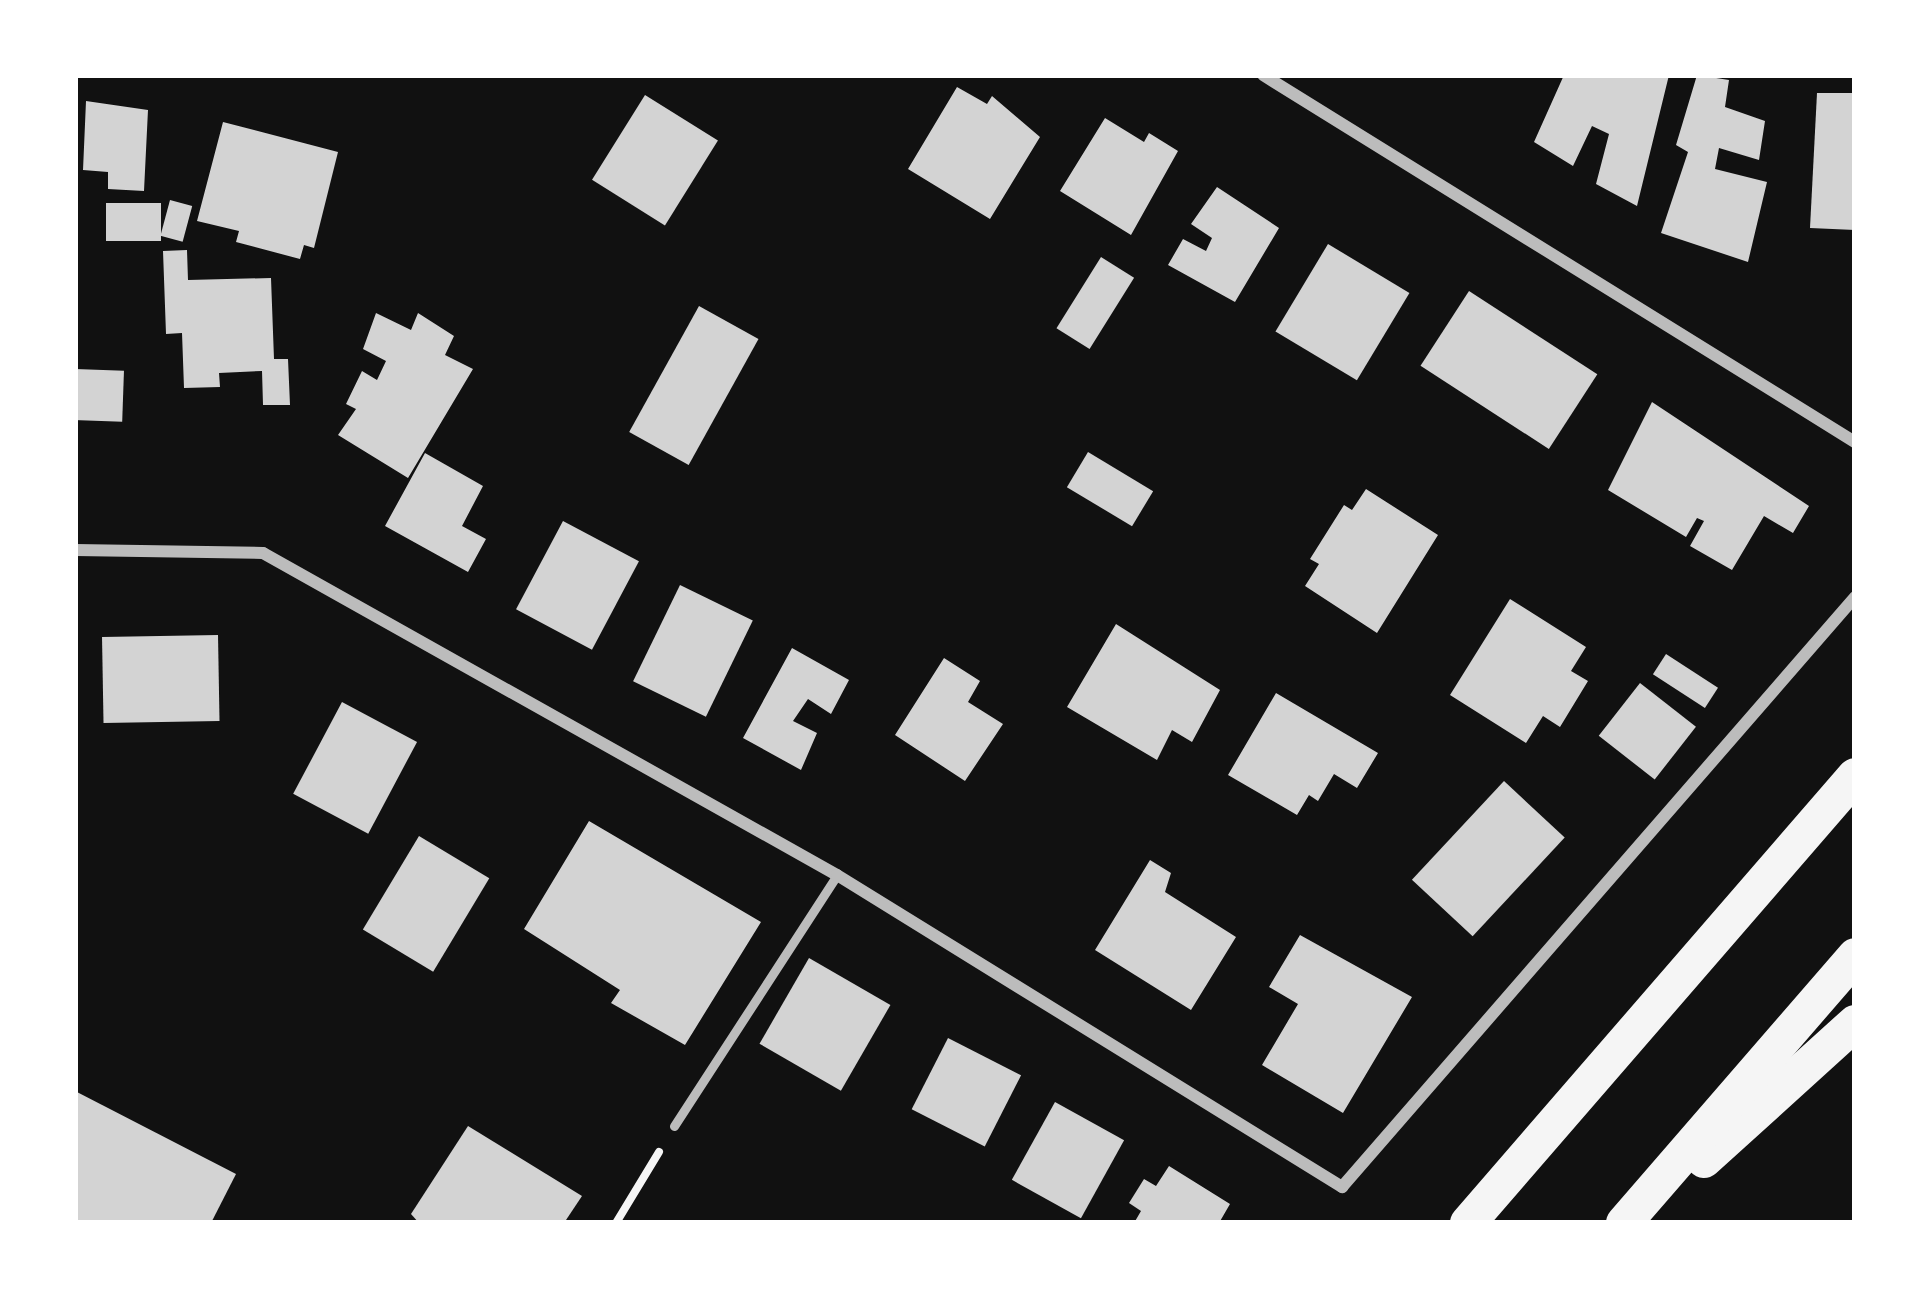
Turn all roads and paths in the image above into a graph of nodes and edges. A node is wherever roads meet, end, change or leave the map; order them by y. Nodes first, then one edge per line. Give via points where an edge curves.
1 (1262, 75) edge
2 (1855, 442) edge
3 (75, 550) edge
4 (1855, 597) edge
5 (1855, 776) edge
6 (837, 875) junction
7 (1855, 956) edge
8 (1855, 1023) edge
9 (674, 1126) joint
10 (616, 1223) edge
11 (1468, 1223) edge
12 (1624, 1223) edge
13 (1635, 1223) edge

1 - 2 street
3 - 6 street via 263,553
4 - 6 street via 1342,1186
5 - 11 highway
6 - 9 lane
7 - 12 highway
8 - 13 highway
9 - 10 path

